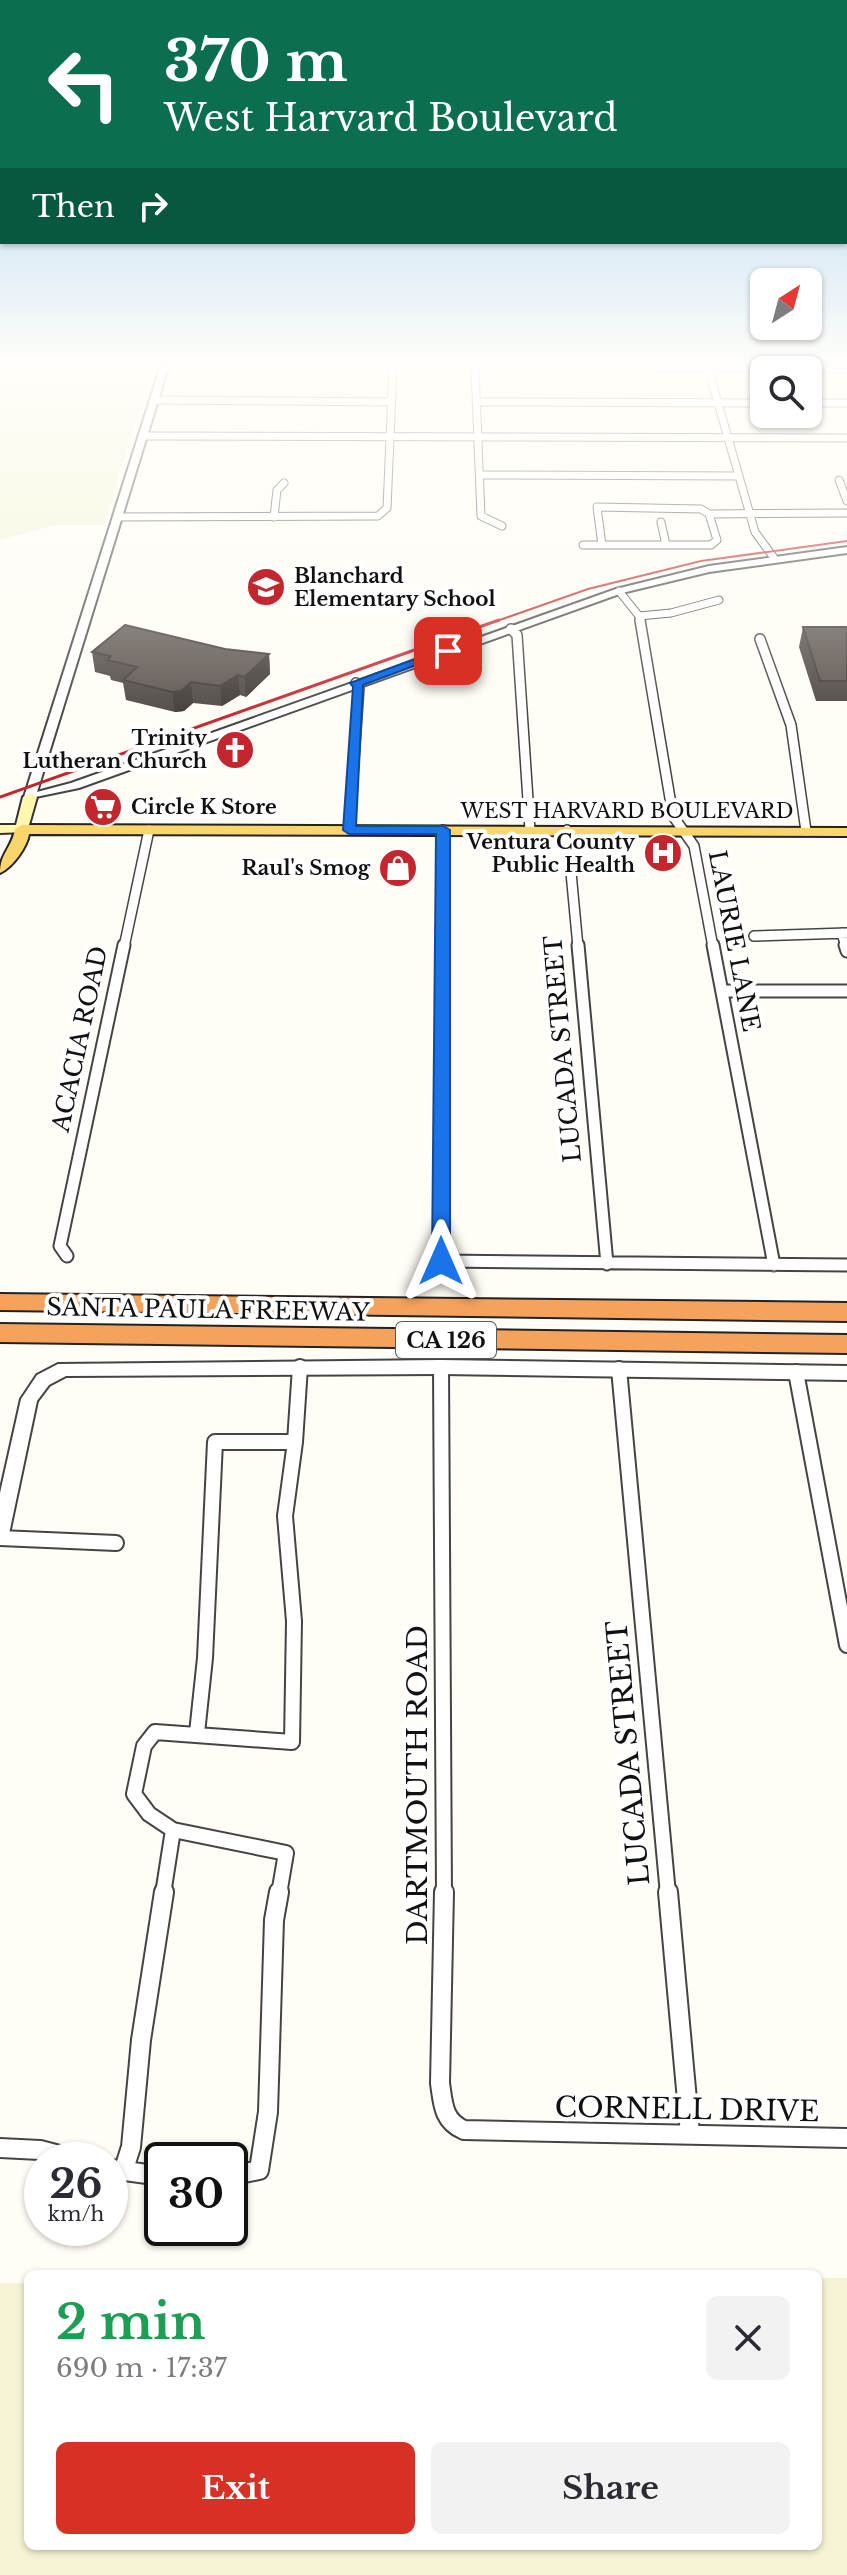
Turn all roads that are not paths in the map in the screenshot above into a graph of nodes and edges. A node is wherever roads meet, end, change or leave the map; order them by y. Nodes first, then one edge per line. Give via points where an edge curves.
1 (126, 488) edge
2 (279, 488) edge
3 (388, 488) edge
4 (480, 488) edge
5 (742, 488) edge
6 (847, 513) edge
7 (749, 514) junction
8 (710, 516) junction
9 (117, 517) junction
10 (274, 517) junction
11 (661, 522) dead end
12 (502, 526) dead end
13 (583, 545) dead end
14 (602, 545) junction
15 (666, 545) junction
16 (847, 550) edge
17 (774, 558) junction
18 (619, 591) junction
19 (719, 600) dead end
20 (639, 616) junction
21 (511, 629) junction
22 (760, 639) dead end
23 (356, 683) junction
24 (103, 775) junction
25 (35, 782) junction
26 (30, 797) junction
27 (0, 829) edge
28 (22, 829) junction
29 (149, 830) junction
30 (349, 830) junction
31 (443, 830) junction
32 (530, 830) junction
33 (567, 830) junction
34 (806, 831) junction
35 (682, 832) junction
36 (847, 832) edge
37 (0, 868) edge
38 (844, 933) edge
39 (754, 936) dead end
40 (847, 951) edge
41 (722, 991) junction
42 (847, 991) edge
43 (67, 1256) dead end
44 (607, 1264) junction
45 (774, 1265) junction
46 (847, 1265) edge
47 (0, 1294) edge
48 (0, 1302) edge
49 (129, 1303) junction
50 (847, 1312) edge
51 (0, 1334) edge
52 (847, 1344) edge
53 (300, 1367) junction
54 (441, 1367) junction
55 (619, 1369) junction
56 (796, 1372) junction
57 (847, 1373) edge
58 (295, 1442) junction
59 (0, 1536) edge
60 (116, 1543) dead end
61 (847, 1645) edge
62 (197, 1733) junction
63 (173, 1830) junction
64 (527, 2132) joint
65 (690, 2133) junction
66 (847, 2138) edge
67 (0, 2148) edge
68 (24, 2149) edge
69 (128, 2152) edge
70 (248, 2172) edge

1 - 9 street
2 - 10 street
3 - 10 street via 387,508 378,516
4 - 12 street via 481,516
5 - 7 street
6 - 7 street
7 - 8 street
7 - 17 street via 756,536
8 - 14 street via 687,507 597,507
8 - 15 street via 714,544
9 - 10 street
9 - 25 street
11 - 15 street
13 - 14 street
14 - 15 street
16 - 17 street
17 - 18 street
18 - 20 street, LAURIE LANE
18 - 21 street
19 - 20 street
20 - 35 street, LAURIE LANE via 673,816
21 - 23 street
21 - 32 street via 517,635
22 - 34 street via 791,725
23 - 24 street
23 - 30 street
24 - 25 street via 52,785
24 - 26 street
25 - 26 street
26 - 28 main road
27 - 28 main road
28 - 29 main road, WEST HARVARD BOULEVARD
28 - 37 main road via 20,842
29 - 30 main road, WEST HARVARD BOULEVARD
29 - 43 street, ACACIA ROAD via 60,1246
30 - 31 main road, WEST HARVARD BOULEVARD
31 - 32 main road, WEST HARVARD BOULEVARD
31 - 44 street via 441,1261
32 - 33 main road, WEST HARVARD BOULEVARD
33 - 35 main road, WEST HARVARD BOULEVARD
33 - 44 street, LUCADA STREET
34 - 35 main road, WEST HARVARD BOULEVARD
34 - 36 main road, WEST HARVARD BOULEVARD
35 - 41 street, LAURIE LANE via 694,846
38 - 39 street
38 - 40 street
41 - 42 street
41 - 45 street, LAURIE LANE
44 - 45 street
45 - 46 street
47 - 49 highway
48 - 49 highway, SANTA PAULA FREEWAY / CA 126
49 - 50 highway, SANTA PAULA FREEWAY / CA 126
51 - 52 highway, SANTA PAULA FREEWAY / CA 126
53 - 54 street
53 - 58 street
53 - 59 street via 64,1369 43,1380 34,1388 22,1426
54 - 55 street
54 - 64 street, DARTMOUTH ROAD via 442,2102 452,2125 464,2130
55 - 56 street
55 - 65 street, LUCADA STREET
56 - 57 street
56 - 61 street
58 - 62 street via 215,1442
58 - 62 street via 285,1516 294,1621 292,1742
59 - 60 street
62 - 63 street via 155,1732 144,1746 134,1794 149,1814
63 - 69 street
63 - 70 street via 286,1853 274,1920 268,2112 259,2170
64 - 65 street, CORNELL DRIVE
65 - 66 street, CORNELL DRIVE
67 - 68 street

